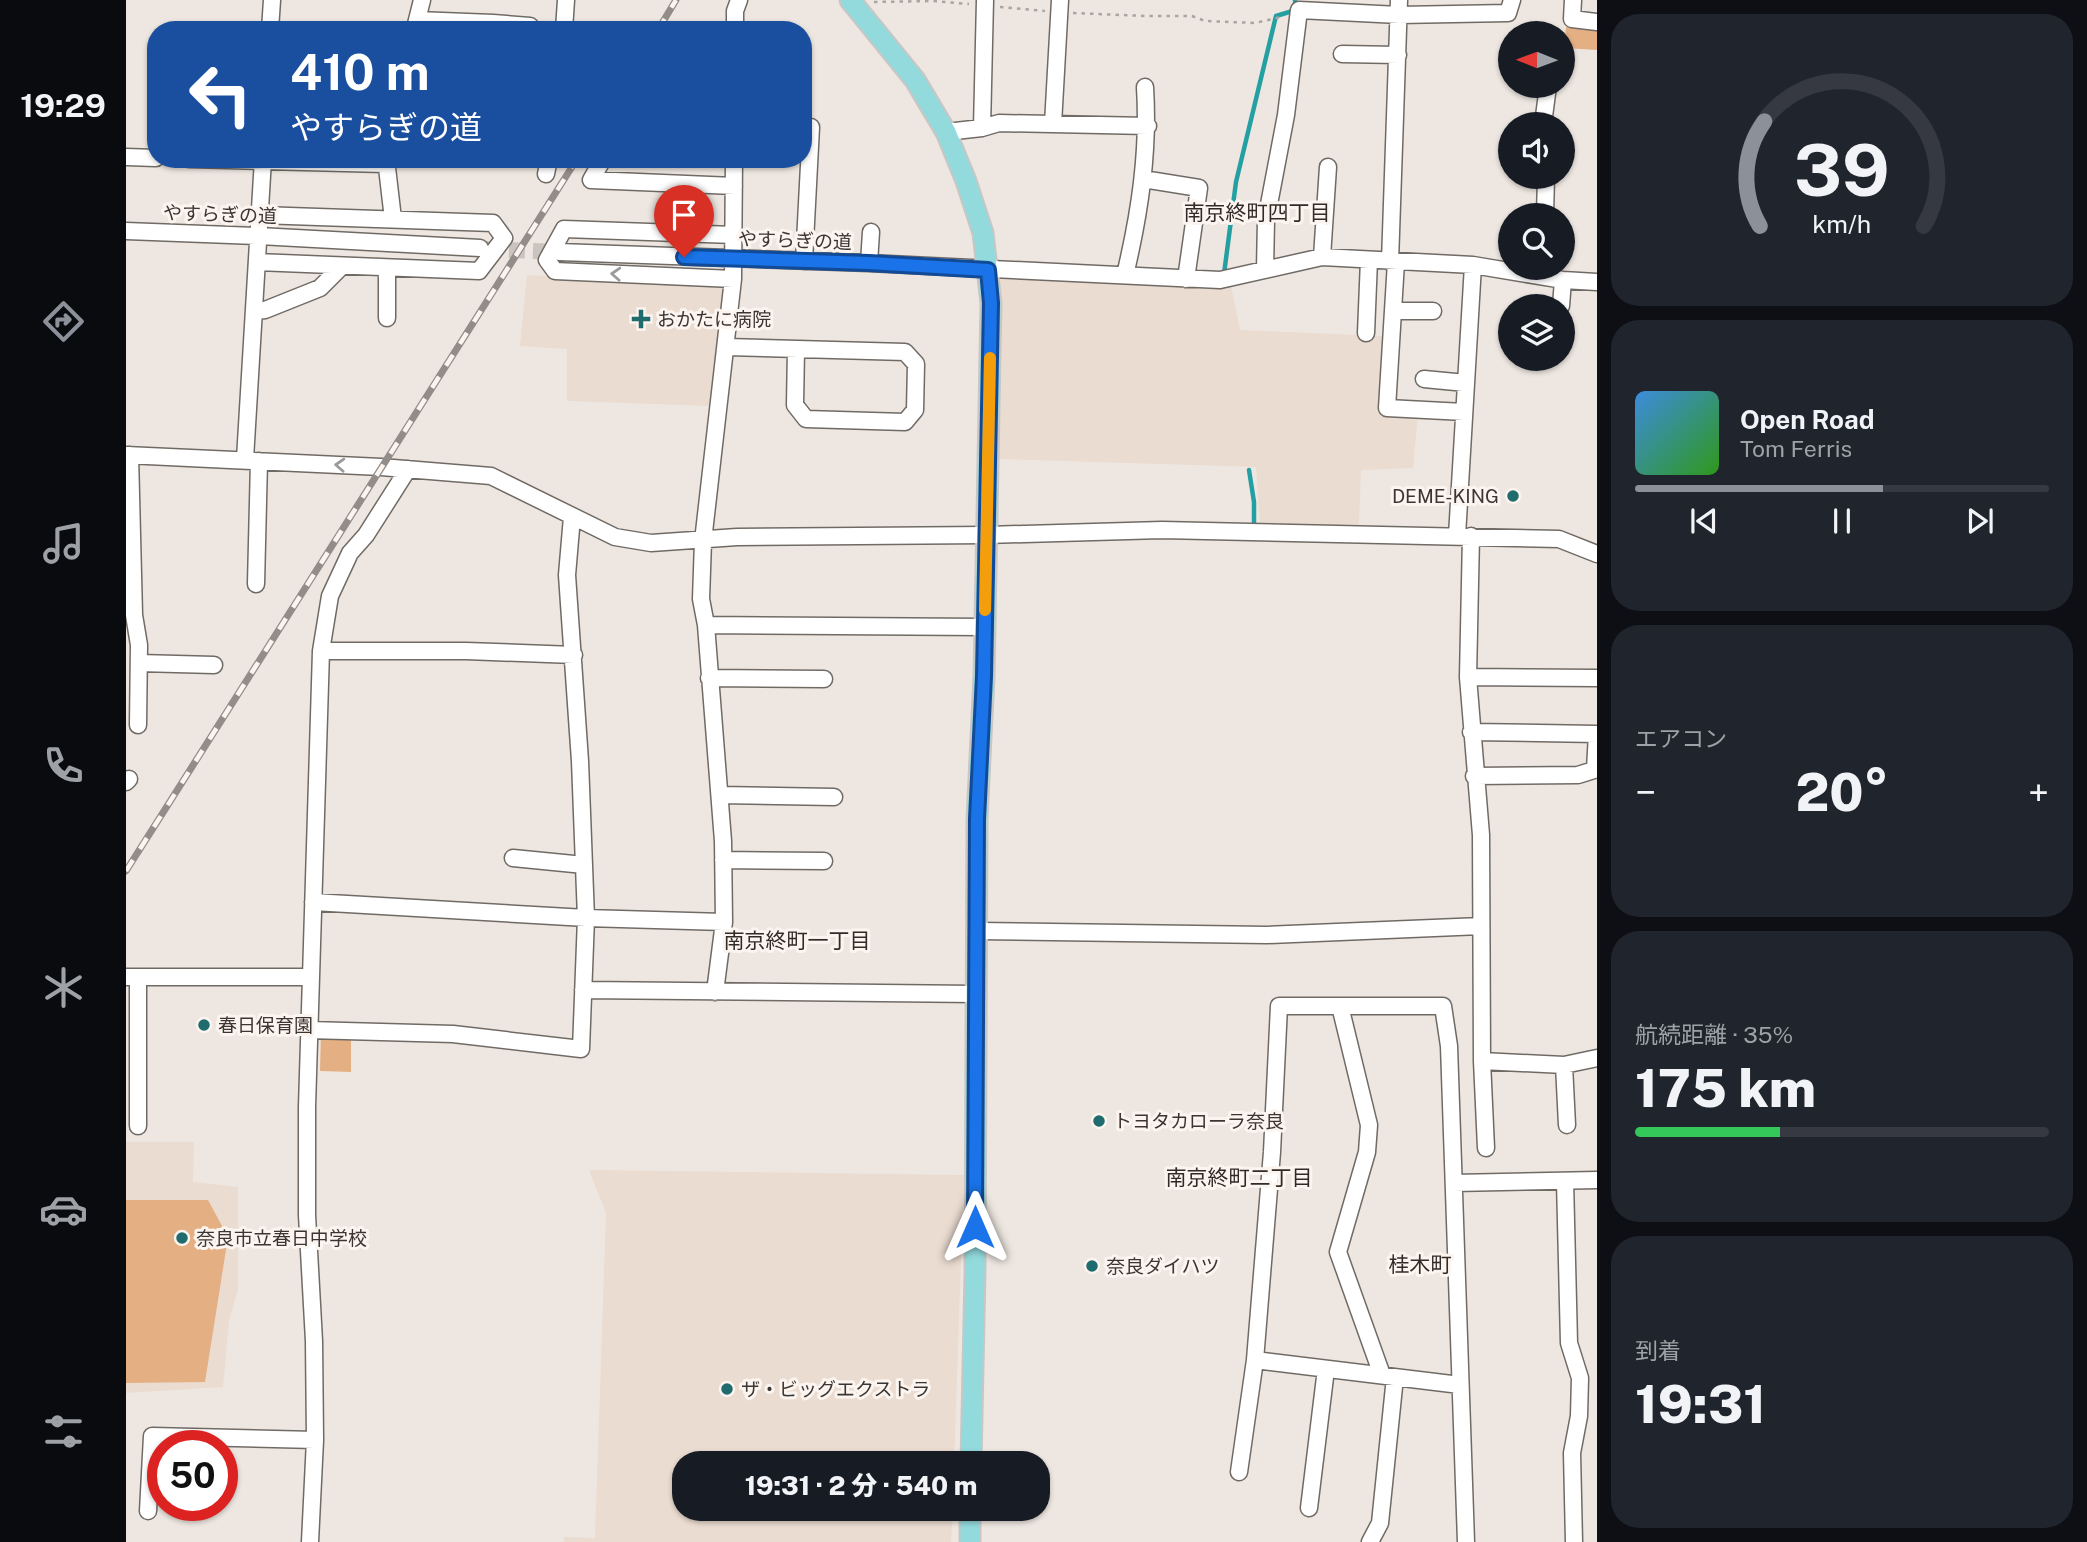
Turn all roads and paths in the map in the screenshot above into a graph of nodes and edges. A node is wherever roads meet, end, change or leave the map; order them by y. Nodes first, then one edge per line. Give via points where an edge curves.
1 (272, 0) edge
2 (422, 0) edge
3 (566, 0) edge
4 (739, 0) edge
5 (1512, 0) edge
6 (1573, 0) edge
7 (852, 1) edge
8 (984, 3) edge
9 (1059, 6) edge
10 (1399, 8) edge
11 (1299, 10) junction
12 (271, 21) edge
13 (417, 21) edge
14 (565, 21) edge
15 (735, 21) edge
16 (1597, 22) edge
17 (1342, 54) dead end
18 (1398, 55) junction
19 (1145, 87) dead end
20 (1053, 124) junction
21 (1148, 126) junction
22 (982, 128) junction
23 (946, 132) junction
24 (126, 158) edge
25 (147, 158) edge
26 (1328, 167) dead end
27 (263, 168) edge
28 (387, 168) edge
29 (598, 168) edge
30 (734, 168) edge
31 (809, 168) edge
32 (1143, 179) junction
33 (734, 186) junction
34 (260, 215) junction
35 (393, 219) junction
36 (126, 231) edge
37 (872, 232) dead end
38 (734, 235) junction
39 (259, 236) junction
40 (481, 248) tunnel mouth
41 (559, 252) tunnel mouth
42 (1322, 257) junction
43 (733, 259) junction
44 (1369, 260) junction
45 (804, 261) junction
46 (257, 262) junction
47 (1393, 262) junction
48 (869, 263) junction
49 (1473, 265) junction
50 (342, 266) junction
51 (387, 268) junction
52 (1498, 268) edge
53 (988, 270) junction
54 (1265, 270) junction
55 (1125, 275) junction
56 (733, 279) junction
57 (1186, 279) junction
58 (1563, 280) joint
59 (1597, 282) edge
60 (1561, 294) edge
61 (255, 311) junction
62 (1393, 311) junction
63 (1433, 311) dead end
64 (387, 318) dead end
65 (1366, 333) dead end
66 (727, 347) junction
67 (796, 349) junction
68 (1424, 379) dead end
69 (1466, 383) junction
70 (1464, 412) junction
71 (128, 455) edge
72 (252, 460) junction
73 (408, 469) junction
74 (572, 517) junction
75 (986, 535) junction
76 (1464, 536) junction
77 (703, 541) junction
78 (1597, 554) edge
79 (256, 584) dead end
80 (706, 625) junction
81 (984, 627) junction
82 (321, 650) junction
83 (574, 655) junction
84 (139, 663) junction
85 (214, 665) dead end
86 (1468, 677) junction
87 (709, 678) junction
88 (1597, 678) edge
89 (824, 679) dead end
90 (138, 725) dead end
91 (1471, 732) junction
92 (1596, 769) edge
93 (1474, 776) junction
94 (720, 795) junction
95 (834, 797) dead end
96 (513, 858) dead end
97 (723, 860) junction
98 (824, 861) dead end
99 (584, 865) junction
100 (313, 902) junction
101 (586, 918) junction
102 (724, 922) junction
103 (1481, 926) junction
104 (977, 931) junction
105 (132, 977) edge
106 (309, 977) junction
107 (583, 989) junction
108 (715, 992) junction
109 (976, 994) junction
110 (1340, 1006) junction
111 (309, 1030) junction
112 (132, 1044) edge
113 (1597, 1058) edge
114 (1482, 1061) junction
115 (1564, 1065) junction
116 (1567, 1125) dead end
117 (138, 1126) dead end
118 (1486, 1148) dead end
119 (1597, 1180) edge
120 (1565, 1181) junction
121 (1454, 1183) junction
122 (1255, 1360) junction
123 (1326, 1369) junction
124 (1388, 1376) junction
125 (1461, 1385) junction
126 (238, 1438) edge
127 (315, 1440) junction
128 (971, 1451) edge
129 (1239, 1472) dead end
130 (1309, 1508) dead end
131 (970, 1521) edge
132 (310, 1542) edge
133 (970, 1542) edge
134 (1370, 1542) edge
135 (1466, 1542) edge
136 (1574, 1542) edge

1 - 12 street
2 - 13 street
3 - 14 street
4 - 15 street
5 - 10 street via 1508,13
6 - 16 street via 1572,19
7 - 8 path
7 - 23 main road via 915,80
8 - 9 path
8 - 22 street
9 - 11 path via 1255,23
9 - 20 street
10 - 11 street
10 - 18 street
11 - 54 street via 1266,220
17 - 18 street
18 - 47 street
19 - 21 street
20 - 21 street
20 - 22 street via 999,123
21 - 32 street
22 - 23 street
23 - 53 main road via 983,233
24 - 25 street
26 - 42 street
27 - 34 street
28 - 35 street
29 - 33 street via 591,180
30 - 33 street
31 - 45 street
32 - 55 street
32 - 57 street via 1199,188
33 - 38 street
34 - 35 street
34 - 39 street
35 - 51 street via 493,223 504,238 479,271
36 - 39 street, やすらぎの道
37 - 48 street
38 - 43 street
56 -> 38 street via 555,271 547,260 564,229
39 - 40 street, やすらぎの道
39 - 46 street
41 - 43 street, やすらぎの道
42 - 44 street, やすらぎの道
42 - 54 street, やすらぎの道
43 - 45 street, やすらぎの道
43 - 56 street
44 - 47 street, やすらぎの道
44 - 65 street
45 - 48 street, やすらぎの道
46 - 50 street
46 - 61 street
47 - 49 street, やすらぎの道
47 - 62 street
48 - 53 street, やすらぎの道
49 - 52 street, やすらぎの道
49 - 69 street
50 - 51 street
50 - 61 street via 320,288
51 - 64 street
53 - 55 street, やすらぎの道
53 - 75 main road
54 - 57 street, やすらぎの道 via 1220,280
55 - 57 street, やすらぎの道
56 - 66 street
58 - 59 street, やすらぎの道
58 - 60 street
61 - 72 street
62 - 63 street
62 - 70 street via 1388,408
66 - 67 street
66 - 77 street
67 - 67 street via 905,352 916,363 915,410 905,422 806,419 795,405
68 - 69 street
69 - 70 street
70 - 76 street
71 - 72 street
71 - 84 street
73 -> 72 street
72 - 79 street
73 - 74 street via 491,476
73 - 82 street via 350,553 330,596
74 - 77 street via 615,537 651,543
74 - 83 street via 568,575
75 - 76 street via 1162,530
75 - 77 street
75 - 81 main road
76 - 78 street via 1559,539
76 - 86 street
77 - 80 street via 701,598
80 - 81 street
80 - 87 street
81 - 104 main road
82 - 83 street
82 - 100 street
83 - 99 street
84 - 85 street
84 - 90 street
86 - 88 street
86 - 91 street
87 - 89 street
87 - 94 street
91 - 92 street via 1597,734
91 - 93 street
92 - 93 street via 1578,775
93 - 103 street
94 - 95 street
94 - 97 street
96 - 99 street
97 - 98 street
97 - 102 street
99 - 101 street
100 - 101 street
100 - 106 street
101 - 102 street
101 - 107 street
102 - 108 street
103 - 104 street via 1267,935
103 - 114 street
104 - 109 main road
105 - 106 street
105 - 112 street
106 - 111 street
107 - 108 street
107 - 111 street via 581,1049 453,1034
108 - 109 street
109 - 128 main road
110 - 121 street via 1443,1006 1449,1046
110 - 122 street via 1279,1006
110 - 124 street via 1369,1125 1367,1152 1338,1252
111 - 127 street via 307,1215
112 - 117 street
113 - 115 street
114 - 115 street
114 - 118 street
115 - 116 street
119 - 120 street
120 - 121 street
120 - 136 street via 1569,1343 1580,1378 1572,1453
121 - 125 street
122 - 123 street
122 - 129 street
123 - 124 street
123 - 130 street
124 - 125 street
124 - 134 street via 1380,1523
125 - 135 street
126 - 127 street
127 - 132 street
131 - 133 main road

